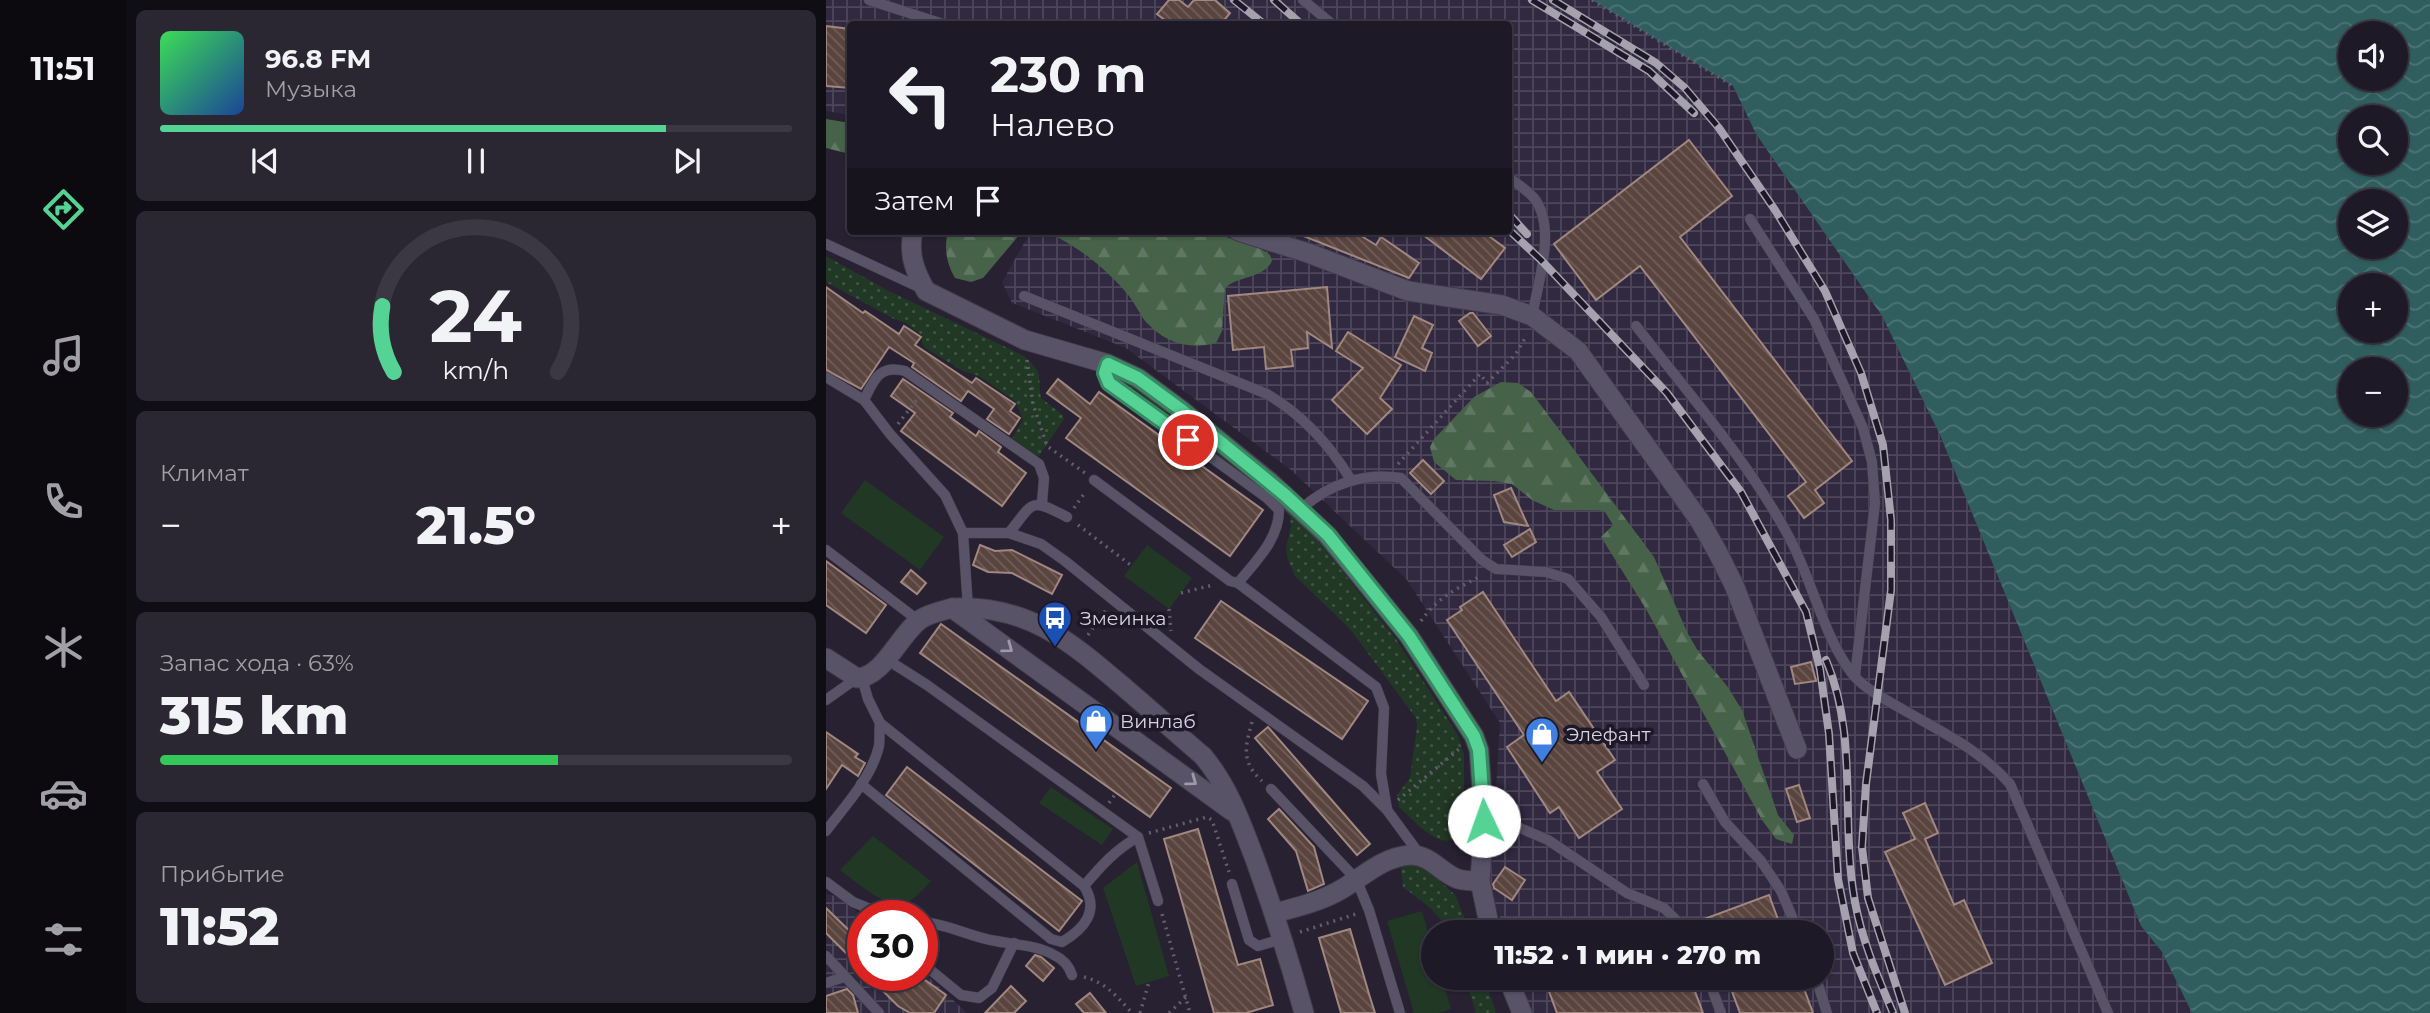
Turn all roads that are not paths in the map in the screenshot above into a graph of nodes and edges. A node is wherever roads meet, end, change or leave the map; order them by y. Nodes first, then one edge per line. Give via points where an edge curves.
1 (869, 0) edge
2 (1303, 0) edge
3 (934, 21) edge
4 (1328, 21) edge
5 (1512, 180) edge
6 (1750, 219) dead end
7 (912, 235) edge
8 (1251, 235) edge
9 (826, 244) edge
10 (926, 291) junction
11 (1024, 296) dead end
12 (1532, 316) junction
13 (1636, 326) dead end
14 (1108, 364) junction
15 (826, 377) edge
16 (864, 400) junction
17 (1094, 480) road end
18 (1351, 480) junction
19 (1042, 503) junction
20 (1301, 509) junction
21 (1067, 517) road end
22 (963, 533) junction
23 (1009, 533) junction
24 (826, 550) edge
25 (1234, 582) junction
26 (960, 608) junction
27 (919, 621) junction
28 (826, 658) edge
29 (886, 659) junction
30 (1855, 676) junction
31 (859, 678) junction
32 (1644, 685) dead end
33 (826, 699) edge
34 (880, 723) junction
35 (1797, 749) dead end
36 (861, 784) junction
37 (1703, 784) dead end
38 (1271, 789) road end
39 (1387, 810) junction
40 (1240, 817) junction
41 (1484, 821) junction
42 (826, 831) edge
43 (1138, 837) junction
44 (1421, 856) junction
45 (1356, 879) junction
46 (1480, 881) junction
47 (826, 882) edge
48 (1232, 884) road end
49 (1084, 886) junction
50 (850, 900) edge
51 (1158, 901) road end
52 (1275, 914) junction
53 (1488, 920) edge
54 (1676, 920) edge
55 (1793, 920) edge
56 (938, 923) edge
57 (1282, 939) junction
58 (1014, 943) junction
59 (826, 956) edge
60 (1072, 975) road end
61 (938, 976) edge
62 (844, 977) junction
63 (826, 983) edge
64 (1513, 990) edge
65 (1713, 990) edge
66 (1820, 990) edge
67 (1301, 1012) edge
68 (879, 1013) edge
69 (1399, 1013) edge
70 (1522, 1013) edge
71 (1721, 1013) edge
72 (1827, 1013) edge
73 (2108, 1013) edge

1 - 3 lane
2 - 4 lane
5 - 12 lane via 1534,199 1544,222 1546,241
6 - 30 lane via 1814,319 1863,428 1872,462 1875,503
7 - 10 street via 910,251
8 - 12 street via 1408,291 1502,305
9 - 10 lane
10 - 14 street via 1025,340
11 - 18 lane via 1283,403 1320,436
12 - 35 street via 1583,357 1700,521 1734,585
13 - 30 lane via 1771,506
14 - 20 street via 1138,378 1180,409
14 - 25 lane via 1109,383 1279,510 1275,535
15 - 16 lane
16 - 19 lane via 876,378 891,369 905,371 1039,464 1044,478
16 - 22 lane via 945,495
17 - 25 lane
18 - 20 lane
18 - 32 lane via 1401,478 1474,553 1496,569 1546,572 1568,579 1601,617
19 - 21 lane
19 - 23 lane via 1030,508
20 - 41 street via 1328,535 1409,636 1474,736
22 - 23 lane
22 - 26 lane
23 - 39 lane via 1041,544 1065,561 1199,669 1363,786
24 - 27 lane
25 - 39 lane via 1376,687 1384,708 1381,774
26 - 27 street
26 -> 40 street
26 - 40 street via 1011,614 1078,648 1203,756
27 - 29 street
28 - 31 street
29 - 31 street
29 - 43 lane
30 - 73 lane via 1877,695 1975,751 2010,784
31 - 33 lane
31 - 34 lane
34 - 36 lane via 879,746
34 - 49 lane
36 - 42 lane
36 - 49 lane via 1051,939 1062,942 1087,919 1092,908
37 - 55 lane via 1725,822 1781,891
38 - 45 lane
39 - 44 lane
40 - 52 street
41 - 46 street
41 - 54 lane via 1548,839 1626,893 1664,908
43 - 49 lane via 1106,860
43 - 51 lane
44 - 45 street via 1393,859
44 - 46 street via 1456,878
45 - 52 street via 1318,901
45 - 69 lane
46 - 53 street
47 - 50 lane
48 - 57 lane via 1249,940 1258,946
52 - 57 street
56 - 58 lane via 977,937
57 - 67 street
58 - 60 lane via 1054,954 1069,966
58 - 61 lane via 992,988 979,998 961,995
59 - 62 lane
62 - 63 lane
62 - 68 lane
64 - 70 street
65 - 71 lane
66 - 72 lane

